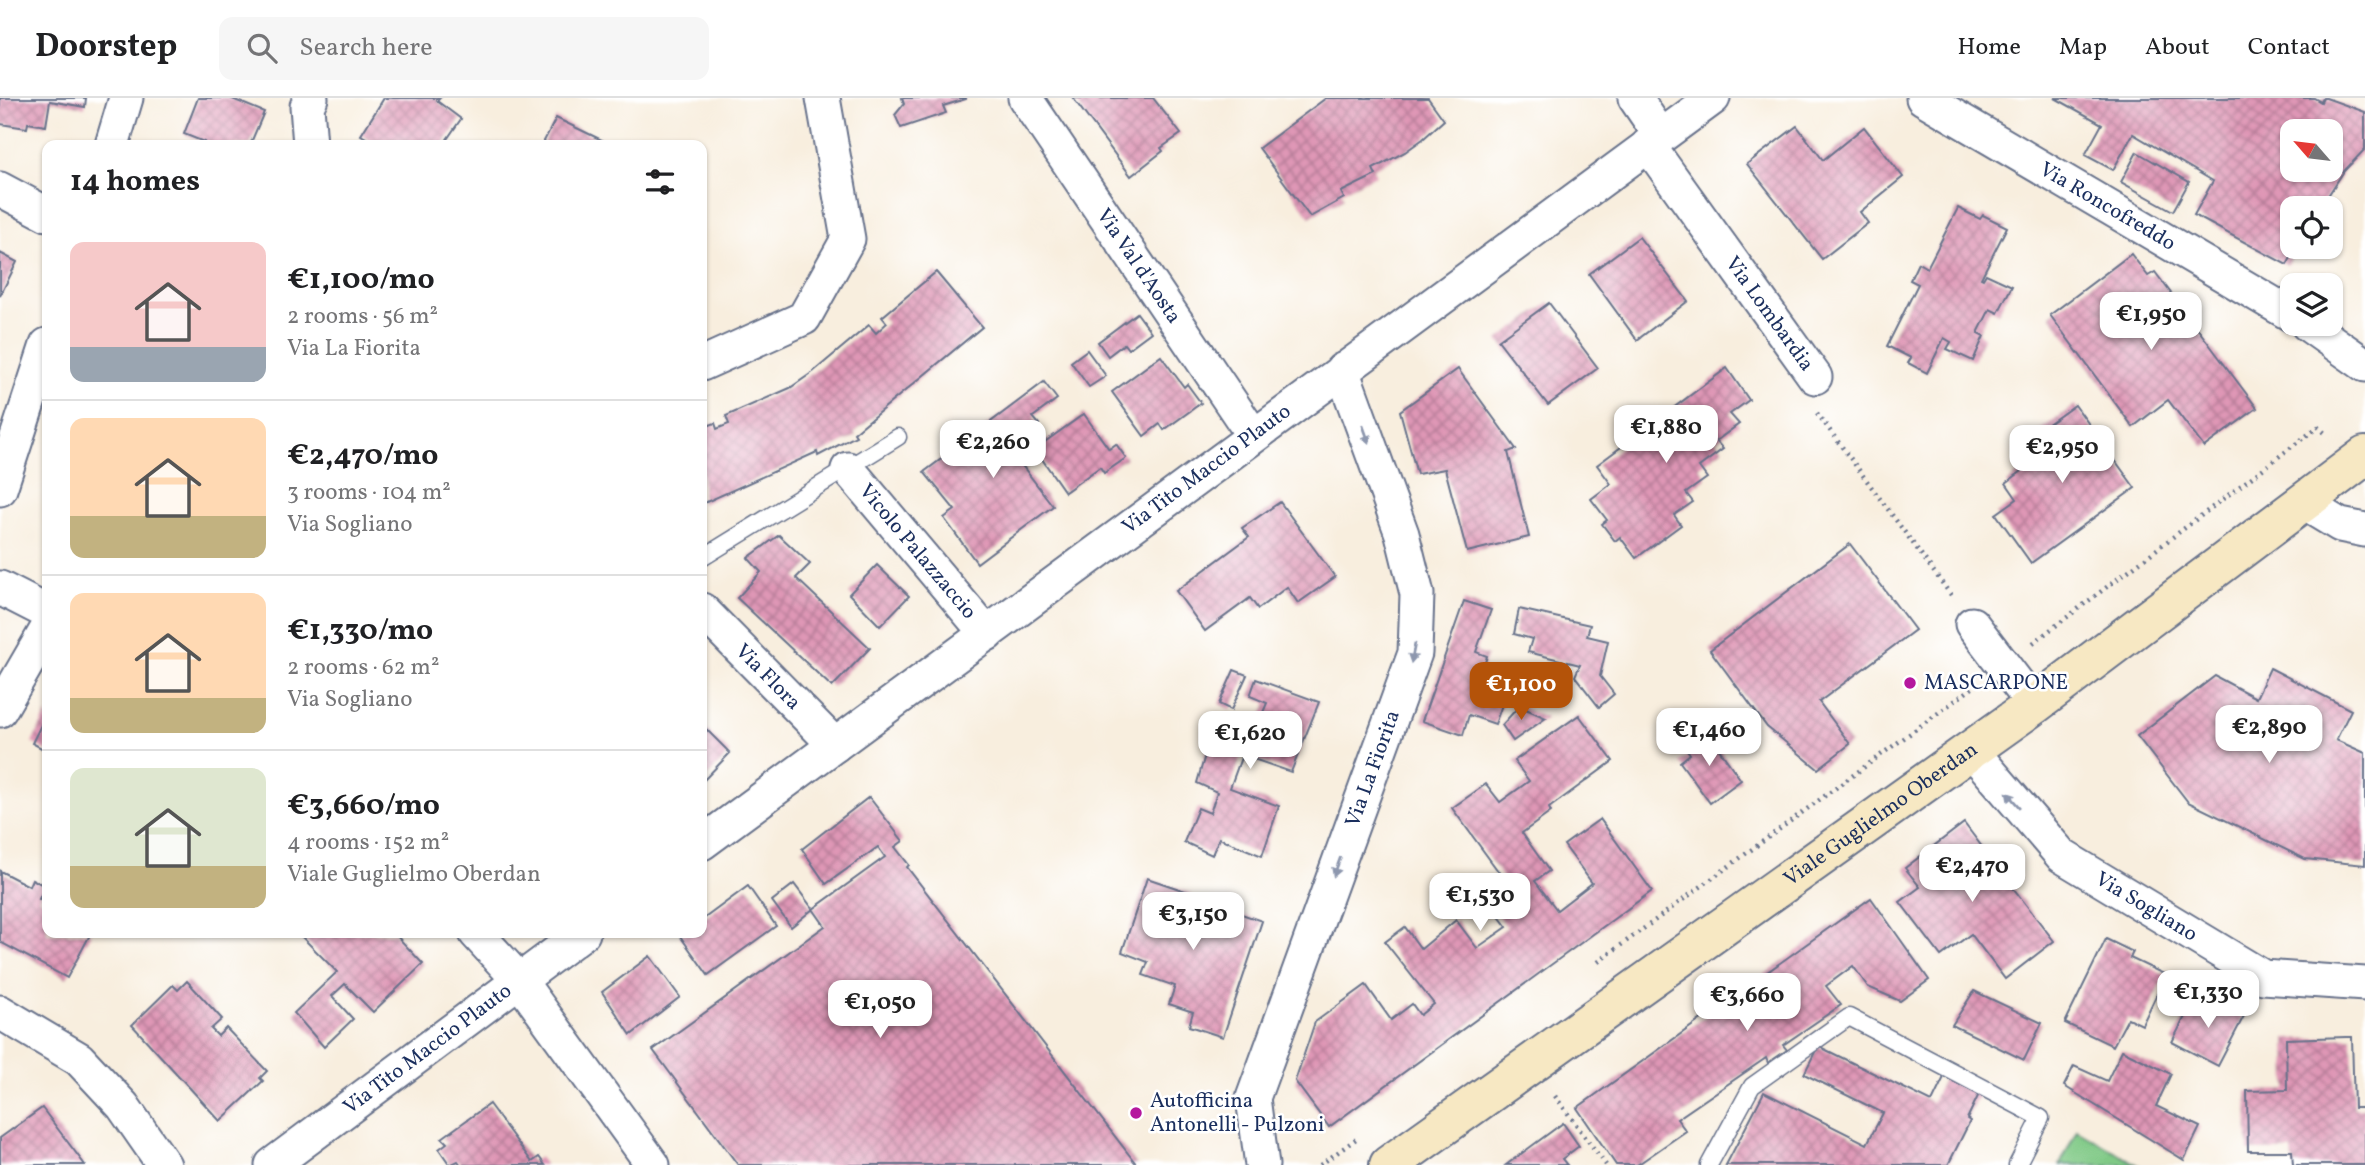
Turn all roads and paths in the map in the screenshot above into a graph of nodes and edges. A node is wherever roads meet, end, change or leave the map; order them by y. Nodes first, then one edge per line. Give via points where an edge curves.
1 (127, 98) edge
2 (311, 98) edge
3 (823, 98) edge
4 (1025, 98) edge
5 (1635, 98) edge
6 (1713, 98) edge
7 (1923, 98) edge
8 (114, 140) edge
9 (310, 140) edge
10 (1654, 141) junction
11 (0, 189) edge
12 (42, 211) edge
13 (2280, 308) edge
14 (2324, 336) edge
15 (42, 360) edge
16 (707, 362) edge
17 (2365, 365) edge
18 (1342, 370) junction
19 (1815, 377) joint
20 (1253, 435) junction
21 (898, 437) dead end
22 (2361, 459) edge
23 (848, 469) junction
24 (0, 489) edge
25 (2302, 502) junction
26 (2365, 530) edge
27 (707, 555) edge
28 (0, 587) edge
29 (42, 609) edge
30 (707, 615) edge
31 (1972, 624) joint
32 (987, 634) junction
33 (42, 638) edge
34 (2004, 665) junction
35 (2034, 705) junction
36 (0, 710) edge
37 (835, 745) junction
38 (1970, 750) junction
39 (707, 840) edge
40 (481, 938) edge
41 (576, 938) edge
42 (1589, 968) dead end
43 (519, 980) junction
44 (2365, 984) edge
45 (0, 1012) edge
46 (1531, 1064) junction
47 (1365, 1132) dead end
48 (1256, 1162) edge
49 (164, 1165) edge
50 (272, 1165) edge
51 (653, 1165) edge
52 (1320, 1165) edge
53 (1389, 1165) edge
54 (1606, 1165) edge
55 (1709, 1165) edge
56 (2017, 1165) edge

1 - 8 street
2 - 9 street via 307,106
3 - 16 street via 848,239 804,318
4 - 20 street, Via Val d'Aosta
5 - 10 street, Via Lombardia
6 - 10 street, Via Tito Maccio Plauto
7 - 13 street, Via Roncofreddo
10 - 18 street, Via Tito Maccio Plauto
10 - 19 street, Via Lombardia
11 - 12 street
14 - 17 street
15 - 24 street
18 - 20 street, Via Tito Maccio Plauto
18 -> 48 street, Via La Fiorita via 1402,534 1417,594 1415,653 1253,1098
19 - 31 path, Via Lombardia via 1815,410
20 - 32 street, Via Tito Maccio Plauto
21 - 23 lane
22 - 25 main road, Viale Guglielmo Oberdan
22 - 34 path via 2318,427
23 - 27 lane
23 - 32 street, Vicolo Palazzaccio
25 - 26 street via 2340,525
25 - 35 main road, Viale Guglielmo Oberdan
28 - 29 street
30 - 37 street, Via Flora
31 - 34 street
32 - 37 street, Via Tito Maccio Plauto
33 - 36 street
34 - 35 street
34 - 42 path
35 - 38 main road, Viale Guglielmo Oberdan
37 - 39 street, Via Tito Maccio Plauto
44 -> 38 street, Via Sogliano via 2263,977 2063,856
38 - 46 main road, Viale Guglielmo Oberdan
40 - 43 street
41 - 43 street, Via Tito Maccio Plauto
43 - 50 street, Via Tito Maccio Plauto
43 - 51 street
45 - 49 street via 79,1059 123,1106
46 - 53 main road, Viale Guglielmo Oberdan
46 - 54 path
47 - 52 path
55 - 56 lane via 1752,1086 1849,1017 2041,1118

